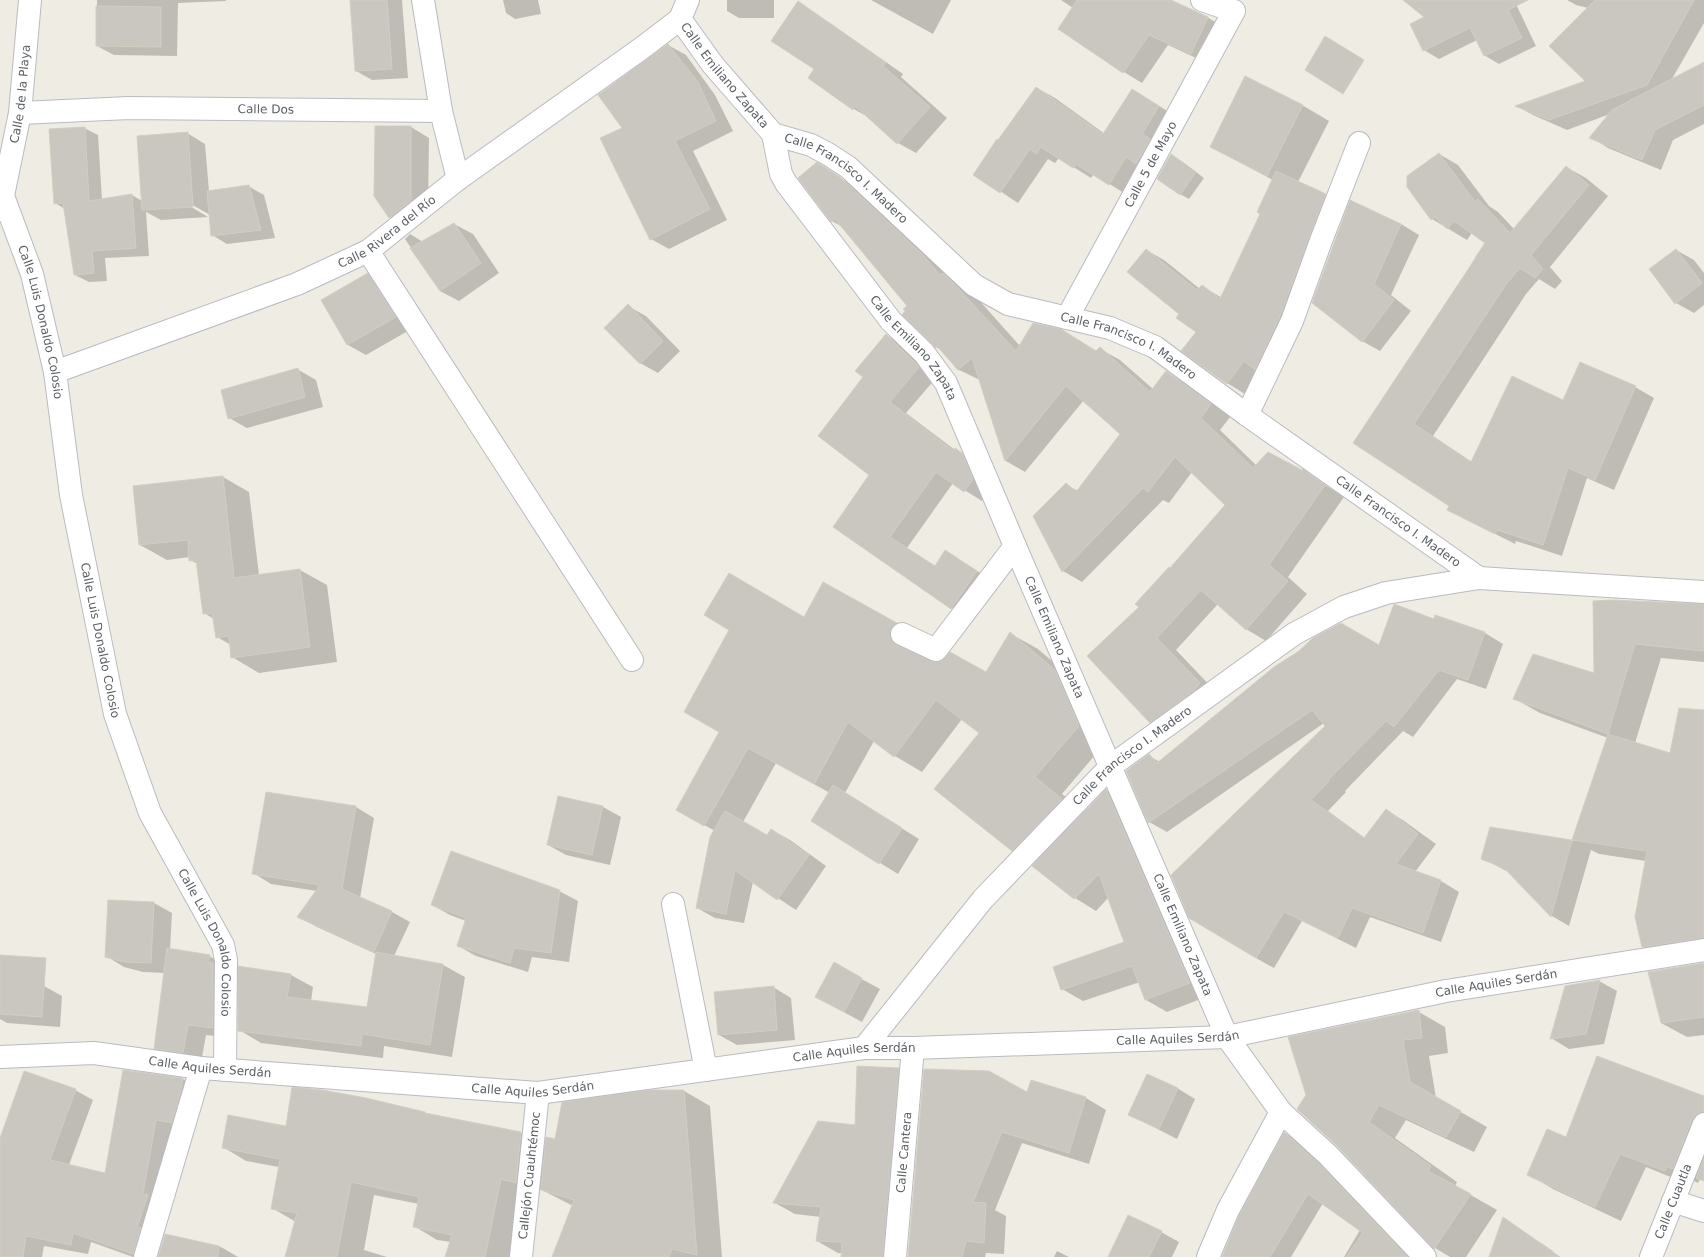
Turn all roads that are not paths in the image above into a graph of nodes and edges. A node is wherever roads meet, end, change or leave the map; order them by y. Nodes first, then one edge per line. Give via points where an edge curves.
1 (30, 0) edge
2 (423, 0) edge
3 (1202, 0) edge
4 (684, 9) edge
5 (441, 111) junction
6 (20, 112) junction
7 (773, 134) junction
8 (1359, 143) dead end
9 (458, 179) junction
10 (1, 204) edge
11 (368, 251) junction
12 (1067, 318) junction
13 (55, 372) junction
14 (1247, 415) junction
15 (1015, 546) junction
16 (1479, 578) junction
17 (1704, 592) edge
18 (902, 634) dead end
19 (632, 660) dead end
20 (1111, 766) junction
21 (673, 904) dead end
22 (1704, 950) edge
23 (1228, 1037) junction
24 (864, 1048) junction
25 (913, 1048) junction
26 (0, 1057) edge
27 (201, 1068) junction
28 (225, 1070) junction
29 (706, 1070) junction
30 (538, 1093) junction
31 (1281, 1112) junction
32 (1704, 1124) edge
33 (1673, 1200) junction
34 (1704, 1211) edge
35 (145, 1257) edge
36 (521, 1257) edge
37 (895, 1257) edge
38 (1208, 1257) edge
39 (1425, 1257) edge
40 (1651, 1257) edge

1 - 6 street, Calle de la Playa
2 - 5 street
3 - 12 street, Calle 5 de Mayo via 1234,11
4 - 7 street, Calle Emiliano Zapata via 713,65
4 - 9 street, Calle Rivera del Río via 635,53
5 - 6 street, Calle Dos via 129,108
5 - 9 street
6 - 10 street, Calle de la Playa
7 - 12 street, Calle Francisco I. Madero via 811,145 848,167 974,284 1008,304
7 - 15 street, Calle Emiliano Zapata via 786,183 891,321 924,353 946,383
8 - 14 street via 1292,321
9 - 11 street, Calle Rivera del Río
10 - 13 street, Calle Luis Donaldo Colosio via 32,274
11 - 13 street, Calle Rivera del Río via 297,284
11 - 19 street
12 - 14 street, Calle Francisco I. Madero via 1110,328 1156,347
13 - 28 street, Calle Luis Donaldo Colosio via 71,495 115,714 150,813 222,945 226,960
14 - 16 street, Calle Francisco I. Madero
15 - 18 street via 936,650
15 - 20 street, Calle Emiliano Zapata
16 - 17 street, Calle Francisco I. Madero
16 - 20 street, Calle Francisco I. Madero via 1386,593 1344,607 1294,634
20 - 23 street, Calle Emiliano Zapata
20 - 24 street, Calle Francisco I. Madero via 983,899
21 - 29 street
22 - 23 street, Calle Aquiles Serdán via 1446,992
23 - 25 street, Calle Aquiles Serdán
23 - 31 street, Calle Emiliano Zapata
24 - 25 street, Calle Aquiles Serdán
24 - 29 street, Calle Aquiles Serdán
25 - 37 street, Calle Cantera
26 - 27 street, Calle Aquiles Serdán via 94,1053
27 - 28 street, Calle Aquiles Serdán
27 - 35 street
28 - 30 street, Calle Aquiles Serdán
29 - 30 street, Calle Aquiles Serdán
30 - 36 street, Callejón Cuauhtémoc
31 - 38 street via 1228,1210
31 - 39 street, Calle Emiliano Zapata via 1333,1160
32 - 33 street, Calle Cuautla
33 - 34 street
33 - 40 street, Calle Cuautla

